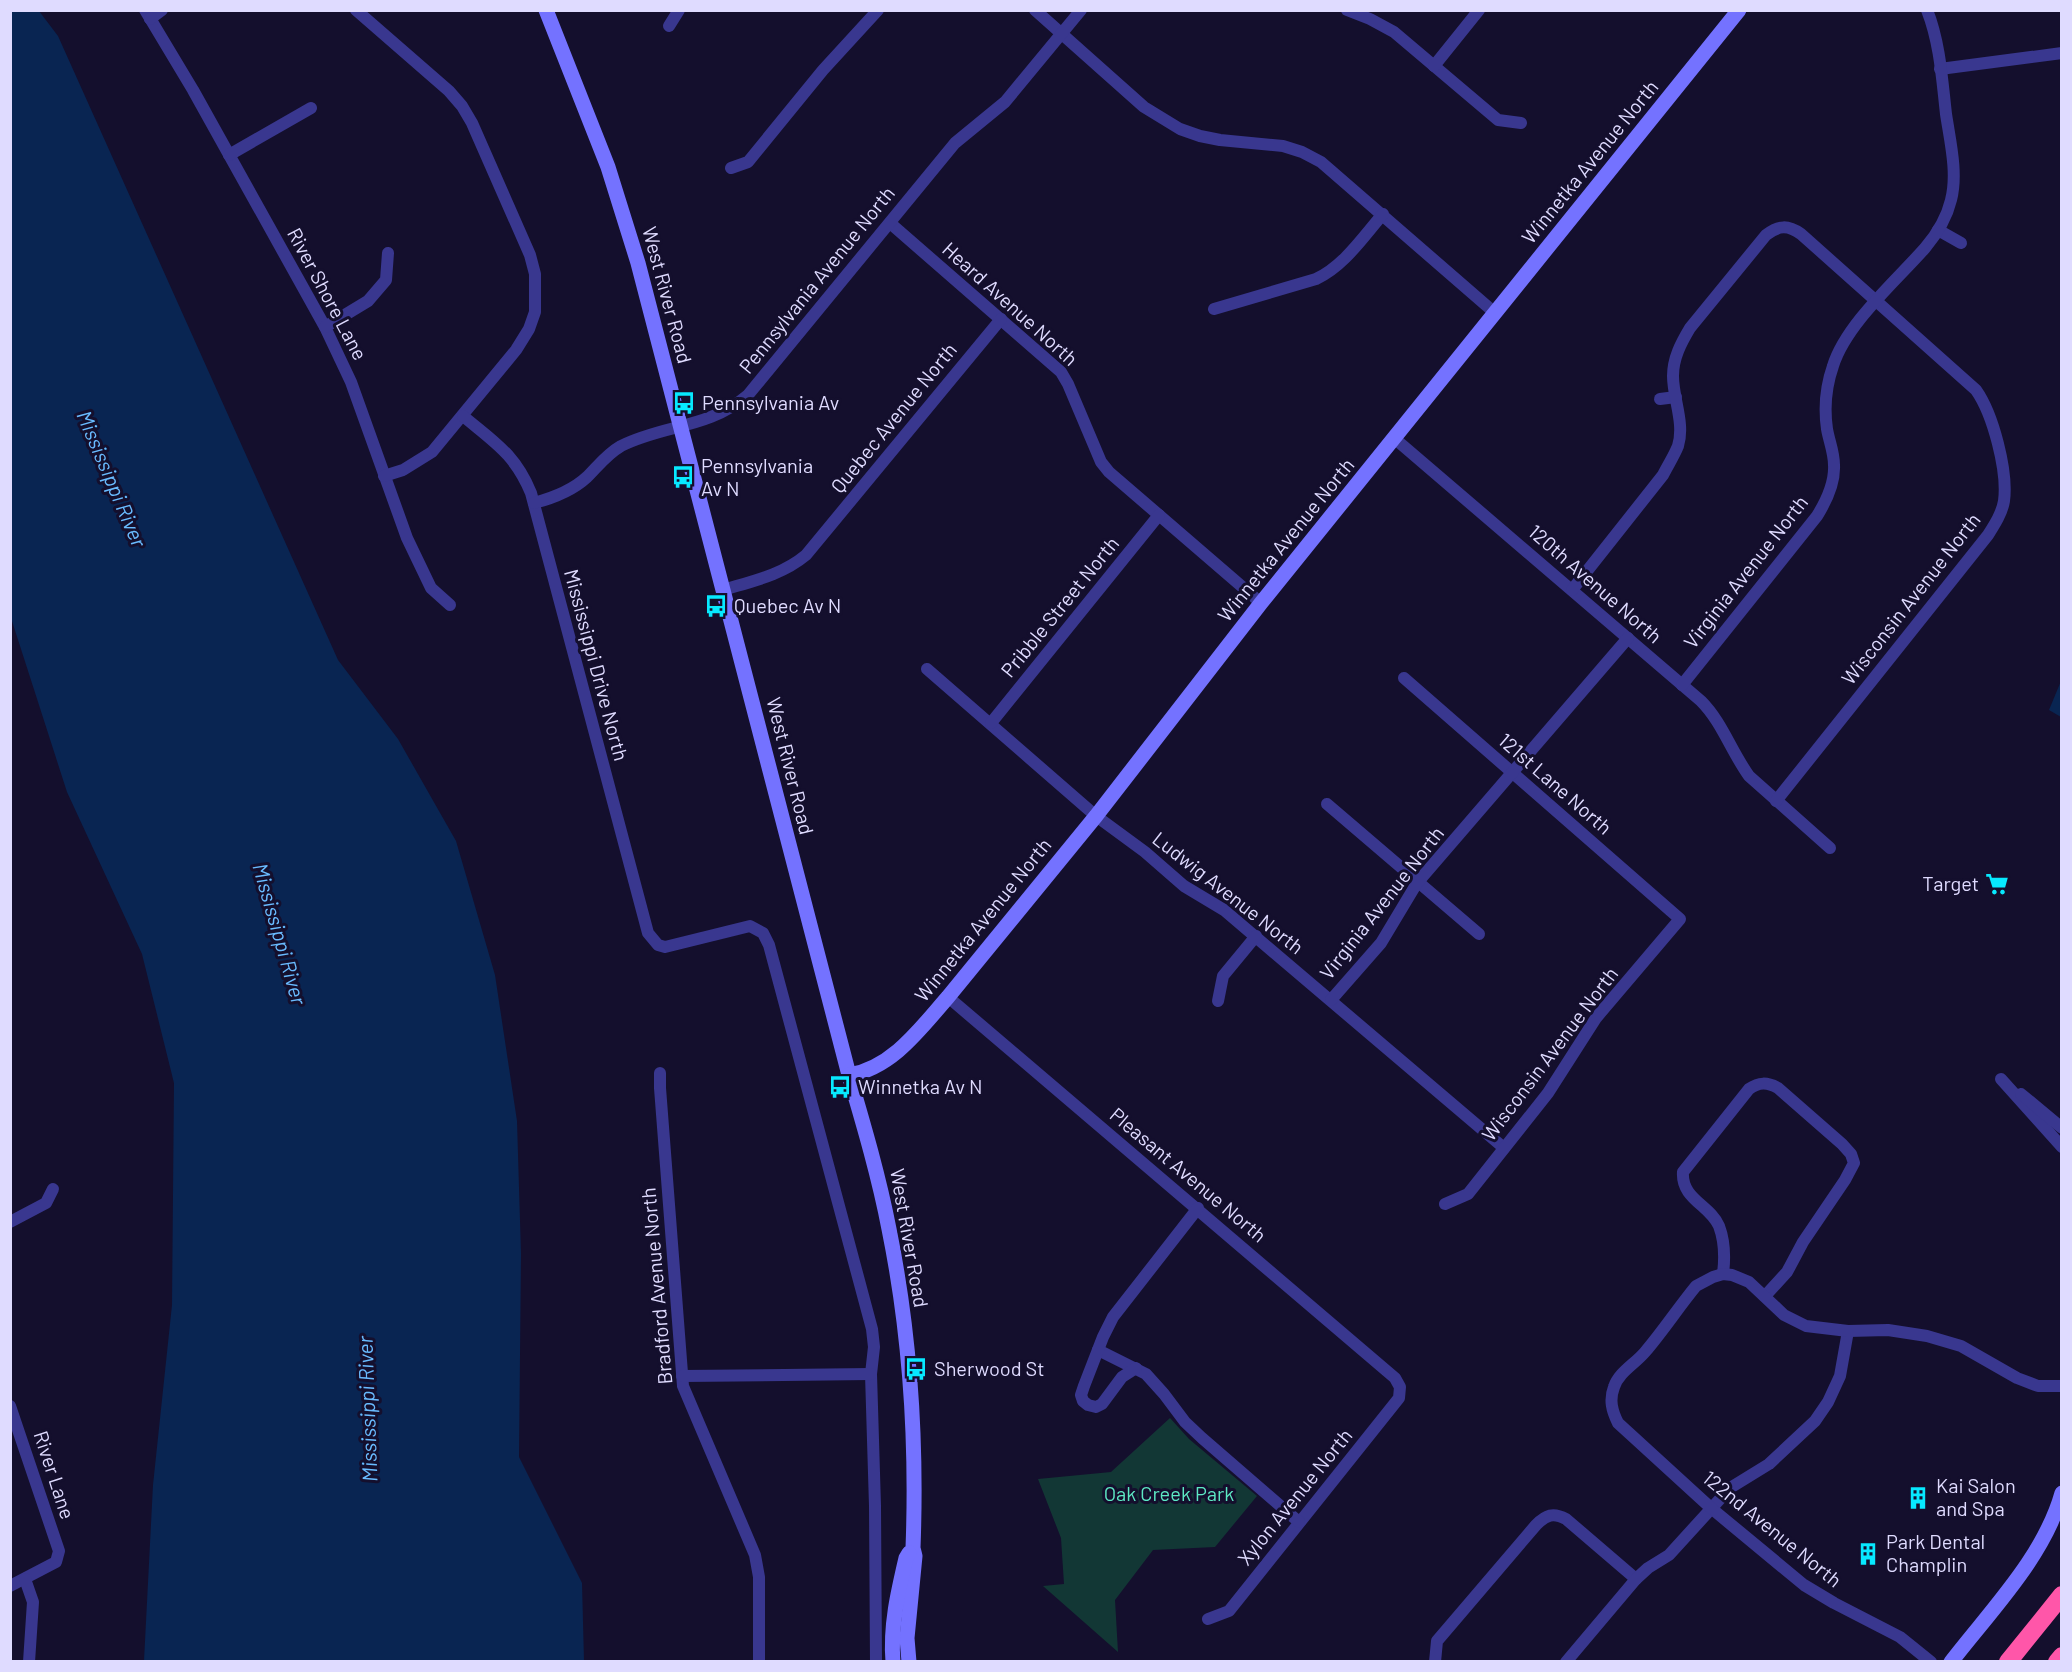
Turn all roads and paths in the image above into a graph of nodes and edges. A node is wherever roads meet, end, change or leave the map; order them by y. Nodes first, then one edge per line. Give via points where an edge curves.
1 (162, 10) edge
2 (356, 10) edge
3 (546, 10) edge
4 (679, 10) edge
5 (878, 10) edge
6 (1035, 10) edge
7 (1081, 10) edge
8 (1347, 10) edge
9 (1479, 10) edge
10 (1739, 10) edge
11 (1927, 10) edge
12 (148, 15) edge
13 (669, 26) dead end
14 (1062, 34) junction
15 (2061, 53) edge
16 (1434, 66) junction
17 (1940, 69) junction
18 (311, 108) dead end
19 (1521, 123) dead end
20 (229, 154) junction
21 (731, 168) dead end
22 (1383, 214) junction
23 (890, 223) junction
24 (1938, 230) junction
25 (1961, 243) dead end
26 (388, 253) dead end
27 (1877, 301) junction
28 (1214, 309) dead end
29 (1495, 313) junction
30 (1001, 318) junction
31 (325, 327) junction
32 (1676, 397) junction
33 (1660, 399) dead end
34 (463, 416) junction
35 (681, 428) junction
36 (1394, 438) junction
37 (384, 476) junction
38 (534, 503) junction
39 (1159, 515) junction
40 (723, 590) junction
41 (1572, 590) junction
42 (1261, 603) junction
43 (450, 605) dead end
44 (1628, 639) junction
45 (927, 669) dead end
46 (1404, 678) dead end
47 (1682, 684) junction
48 (991, 723) junction
49 (1514, 772) junction
50 (1776, 801) junction
51 (1327, 804) dead end
52 (1096, 816) junction
53 (1830, 848) dead end
54 (1418, 883) junction
55 (1680, 919) joint
56 (1479, 934) dead end
57 (1256, 936) junction
58 (948, 997) junction
59 (1331, 1000) junction
60 (1218, 1001) dead end
61 (660, 1073) dead end
62 (849, 1075) junction
63 (2061, 1128) edge
64 (2061, 1147) edge
65 (1504, 1148) junction
66 (53, 1189) dead end
67 (1444, 1204) dead end
68 (1198, 1208) junction
69 (10, 1222) edge
70 (1723, 1274) junction
71 (1765, 1296) junction
72 (1848, 1331) junction
73 (1098, 1350) junction
74 (1136, 1368) junction
75 (871, 1374) junction
76 (682, 1376) junction
77 (2061, 1386) edge
78 (1400, 1387) joint
79 (10, 1406) edge
80 (2061, 1493) edge
81 (1711, 1508) junction
82 (1299, 1522) junction
83 (913, 1548) junction
84 (25, 1579) junction
85 (1636, 1579) junction
86 (10, 1586) edge
87 (2061, 1595) edge
88 (1208, 1619) dead end
89 (2061, 1656) edge
90 (29, 1662) edge
91 (759, 1662) edge
92 (876, 1662) edge
93 (893, 1662) edge
94 (909, 1662) edge
95 (1435, 1662) edge
96 (1566, 1662) edge
97 (1931, 1662) edge
98 (1951, 1662) edge
99 (2008, 1662) edge
100 (2057, 1662) edge

1 - 12 street
2 - 34 street via 462,106 530,255 535,274 535,312 529,329
3 - 35 main road, West River Road via 621,204
4 - 13 street
5 - 21 street via 748,162
6 - 14 street
7 - 14 street, Pennsylvania Avenue North
8 - 16 street via 1394,32
9 - 16 street
10 - 29 main road, Winnetka Avenue North
11 - 17 street, Virginia Avenue North
12 - 20 street, River Shore Lane
14 - 22 street via 1162,119 1200,136 1262,142 1302,152 1337,174
14 - 23 street, Pennsylvania Avenue North via 1005,102 955,142
15 - 17 street
16 - 19 street via 1498,120
17 - 24 street, Virginia Avenue North via 1954,180 1951,200
18 - 20 street
20 - 31 street, River Shore Lane
22 - 28 street via 1328,273
22 - 29 street
23 - 30 street, Heard Avenue North
23 - 35 street, Pennsylvania Avenue North via 748,395 716,417
24 - 25 street
24 - 27 street, Virginia Avenue North
26 - 31 street via 386,280 368,301
27 - 32 street, Wisconsin Avenue North via 1793,228 1773,230 1681,343 1673,376
27 - 47 street, Virginia Avenue North via 1842,343 1827,388 1825,410 1835,465 1827,500
27 - 50 street, Wisconsin Avenue North via 1964,377 1985,403 2002,466 2004,502 1988,535
29 - 36 main road, Winnetka Avenue North
30 - 39 street, Heard Avenue North via 1061,372 1101,462
30 - 40 street, Quebec Avenue North via 806,555 778,574
31 - 37 street, River Shore Lane via 351,382
32 - 33 street
32 - 41 street, Wisconsin Avenue North via 1680,426 1672,460
34 - 37 street via 432,452 403,470
34 - 38 street, Mississippi Drive North via 513,459
35 - 38 street, Pennsylvania Avenue North via 620,447 572,489
35 - 40 main road, West River Road
36 - 41 street, 120th Avenue North
36 - 42 main road, Winnetka Avenue North
37 - 43 street, River Shore Lane via 430,588
38 - 75 street, Mississippi Drive North via 651,939 665,947 750,926 763,933 771,951 864,1294 874,1347
39 - 42 street, Heard Avenue North
39 - 48 street, Pribble Street North
40 - 62 main road, West River Road
41 - 44 street, 120th Avenue North
42 - 52 main road, Winnetka Avenue North
44 - 47 street, 120th Avenue North
44 - 49 street, Virginia Avenue North
45 - 48 street, Ludwig Avenue North
46 - 49 street, 121st Lane North
47 - 50 street, 120th Avenue North via 1709,709 1749,776
48 - 52 street, Ludwig Avenue North
49 - 54 street, Virginia Avenue North
49 - 55 street, 121st Lane North
50 - 53 street, 120th Avenue North
51 - 54 street
52 - 57 street, Ludwig Avenue North via 1184,886 1224,910
52 - 58 main road, Winnetka Avenue North
54 - 56 street
54 - 59 street, Virginia Avenue North via 1381,943
55 - 65 street, Wisconsin Avenue North via 1596,1018 1562,1075
57 - 59 street, Ludwig Avenue North
57 - 60 street via 1223,976
58 - 62 main road, Winnetka Avenue North via 892,1056 869,1070
58 - 68 street, Pleasant Avenue North
59 - 65 street, Ludwig Avenue North
61 - 76 street, Bradford Avenue North
62 - 83 main road, West River Road via 878,1179 900,1302 914,1460
63 - 64 street via 2001,1079
65 - 67 street, Wisconsin Avenue North via 1468,1194
66 - 69 street via 46,1203
68 - 73 street via 1113,1317
68 - 78 street, Pleasant Avenue North via 1395,1378
70 - 71 street via 1749,1282
70 - 71 street via 1725,1252 1718,1225 1685,1189 1683,1172 1749,1089 1758,1083 1769,1083 1842,1144 1854,1163 1787,1272
70 - 81 street, 122nd Avenue North via 1696,1286 1643,1354 1619,1377 1611,1401 1618,1423
71 - 72 street via 1784,1315 1806,1326
72 - 77 street via 1888,1330 1927,1336 1961,1346 2038,1386
72 - 81 street via 1840,1376 1815,1421 1769,1464 1730,1488
73 - 74 street
73 - 74 street via 1081,1395 1089,1405 1102,1404 1122,1377
74 - 82 street via 1156,1384 1185,1422
75 - 76 street
75 - 92 street
76 - 91 street, Bradford Avenue North via 754,1555 759,1577
78 - 82 street, Xylon Avenue North via 1399,1398
79 - 84 street, River Lane via 59,1551 56,1562
80 - 98 main road via 2042,1542
81 - 85 street via 1669,1555
81 - 97 street, 122nd Avenue North via 1804,1585 1900,1636
82 - 88 street, Xylon Avenue North via 1229,1611
83 - 93 main road, West River Road via 906,1558 896,1606
83 - 94 main road, West River Road
84 - 86 street
84 - 90 street via 33,1602
85 - 95 street via 1566,1519 1547,1516 1437,1641
85 - 96 street
87 - 99 highway
89 - 100 highway

